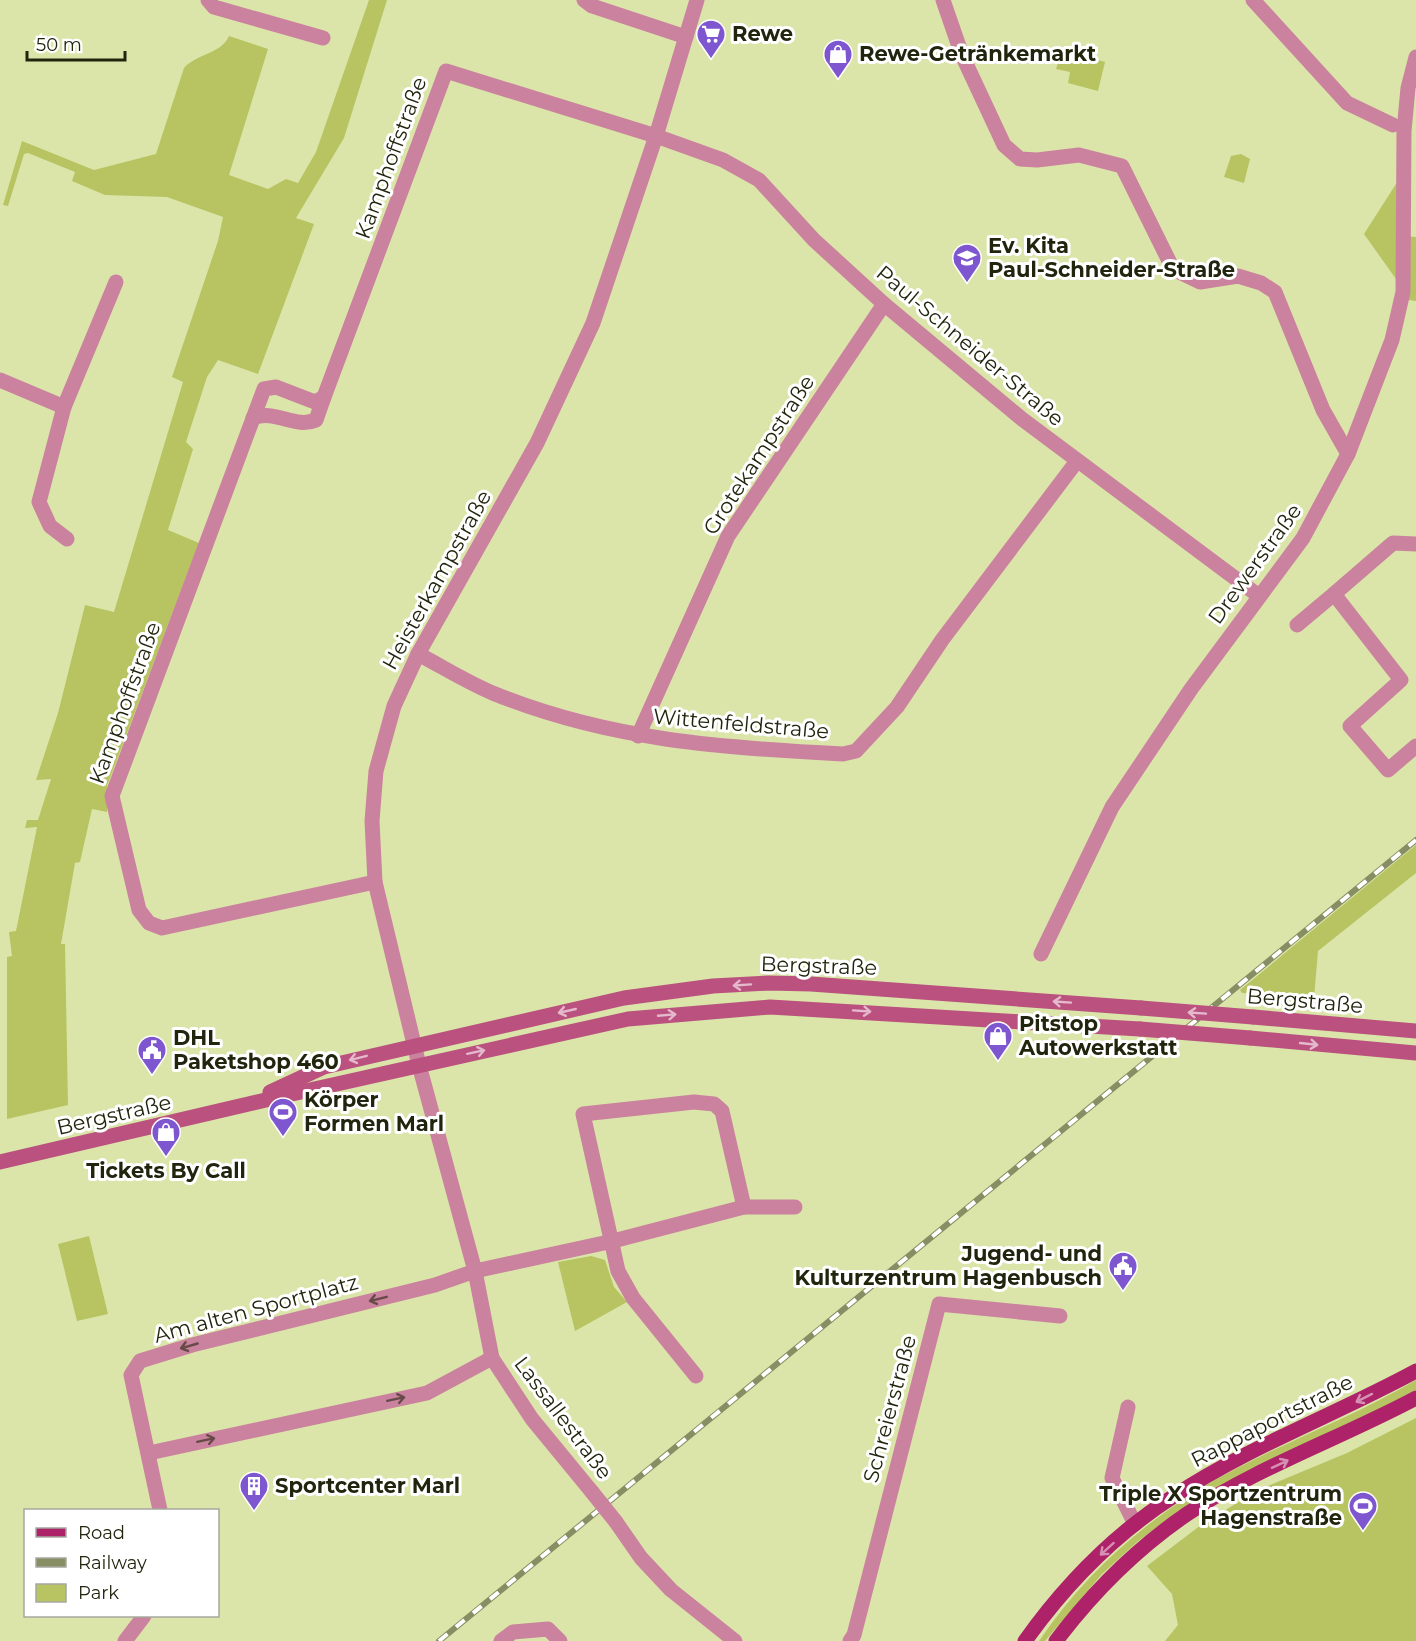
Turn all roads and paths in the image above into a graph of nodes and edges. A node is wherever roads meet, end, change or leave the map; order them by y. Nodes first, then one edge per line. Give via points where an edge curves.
1 (208, 0) edge
2 (584, 0) edge
3 (697, 0) edge
4 (943, 0) edge
5 (1253, 0) edge
6 (686, 37) junction
7 (323, 38) dead end
8 (1416, 57) edge
9 (1393, 125) dead end
10 (656, 136) junction
11 (116, 282) dead end
12 (884, 303) junction
13 (1408, 303) edge
14 (0, 380) edge
15 (324, 397) junction
16 (64, 407) junction
17 (253, 418) junction
18 (1348, 454) junction
19 (1077, 461) junction
20 (67, 539) dead end
21 (1416, 544) edge
22 (1334, 594) junction
23 (1259, 596) junction
24 (1297, 625) dead end
25 (418, 654) junction
26 (638, 736) junction
27 (1416, 746) edge
28 (375, 882) junction
29 (1041, 954) dead end
30 (1416, 1031) edge
31 (415, 1045) junction
32 (1416, 1053) edge
33 (419, 1065) junction
34 (237, 1107) junction
35 (0, 1162) edge
36 (744, 1207) junction
37 (795, 1207) dead end
38 (613, 1241) junction
39 (475, 1272) junction
40 (1060, 1316) dead end
41 (492, 1358) junction
42 (1416, 1371) edge
43 (696, 1376) dead end
44 (1416, 1398) edge
45 (1128, 1407) dead end
46 (149, 1453) junction
47 (160, 1509) edge
48 (1135, 1524) junction
49 (143, 1617) edge
50 (125, 1641) edge
51 (501, 1641) edge
52 (560, 1641) edge
53 (735, 1641) edge
54 (850, 1641) edge
55 (1025, 1641) edge
56 (1056, 1641) edge

1 - 7 street via 214,7
2 - 6 street
3 - 6 street, Heisterkampstraße
4 - 18 street via 962,55 1004,145 1020,159 1079,154 1122,166 1173,269 1200,282 1238,276 1275,292 1323,410
5 - 9 street via 1347,103
6 - 10 street, Heisterkampstraße
8 - 13 street, Drewerstraße via 1404,131
10 - 12 street, Paul-Schneider-Straße via 723,160 759,180 814,240
10 - 15 street, Kamphoffstraße via 446,71
10 - 25 street, Heisterkampstraße via 593,323 537,443
11 - 16 street
12 - 19 street, Paul-Schneider-Straße
12 - 26 street, Grotekampstraße via 728,536
13 - 18 street, Drewerstraße
14 - 16 street
15 - 17 street, Kamphoffstraße via 316,420 307,424 269,414
15 - 17 street, Kamphoffstraße via 315,402 276,387 264,389
16 - 20 street via 39,502 50,526
17 - 28 street, Kamphoffstraße via 112,796 139,910 149,923 162,928
18 - 23 street, Drewerstraße via 1304,538
19 - 23 street, Paul-Schneider-Straße
19 - 26 street, Wittenfeldstraße via 942,640 897,707 856,751 843,754 740,749
21 - 22 street via 1393,543
22 - 24 street
22 - 27 street via 1401,680 1350,726 1388,770
23 - 29 street, Drewerstraße via 1112,807
25 - 26 street, Wittenfeldstraße via 493,693 573,721
25 - 28 street, Heisterkampstraße via 394,706 376,771 372,821
28 - 31 street, Heisterkampstraße
30 -> 31 main road, Bergstraße, bridge via 770,983 624,998
31 - 33 street, Heisterkampstraße
31 -> 34 main road, Bergstraße via 324,1067
33 -> 32 main road, Bergstraße, bridge via 628,1019 770,1007 1140,1029
33 - 34 main road, Bergstraße
33 - 39 street, Lassallestraße
34 - 35 main road, Bergstraße
36 - 37 street, Am alten Sportplatz
36 - 38 street, Am alten Sportplatz
36 - 38 street via 722,1111 714,1104 694,1102 582,1114
38 - 39 street, Am alten Sportplatz
38 - 43 street via 618,1271 633,1298
39 - 41 street, Lassallestraße
39 -> 46 street, Am alten Sportplatz via 140,1361 131,1375
40 - 54 street, Schreierstraße via 939,1304
46 -> 41 street via 427,1393
41 - 53 street, Lassallestraße, bridge via 532,1419 641,1558 671,1590
42 -> 48 main road, Rappaportstraße via 1208,1475
56 -> 44 main road, Rappaportstraße via 1079,1610 1129,1558 1188,1514 1256,1476
45 - 48 street via 1112,1478
46 - 47 street, Am alten Sportplatz
48 -> 55 main road, Rappaportstraße via 1061,1596
49 - 50 street
51 - 52 street via 513,1632 548,1629

